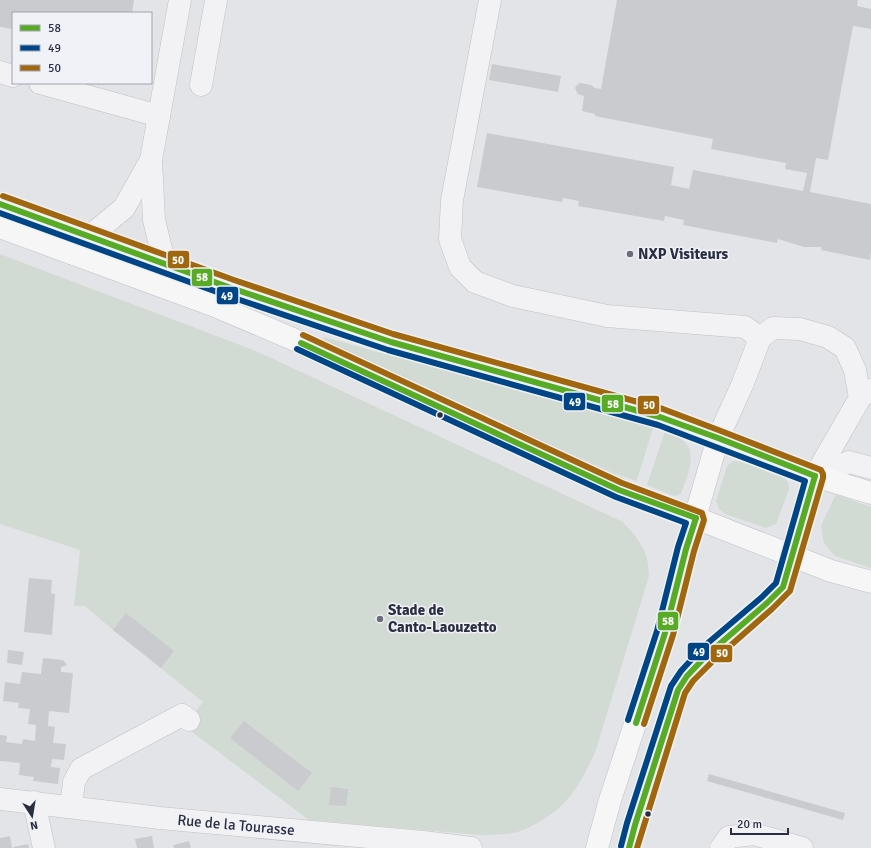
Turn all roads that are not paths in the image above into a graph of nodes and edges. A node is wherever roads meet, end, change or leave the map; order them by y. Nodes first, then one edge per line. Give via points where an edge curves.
1 (180, 0) edge
2 (216, 0) edge
3 (490, 0) edge
4 (0, 72) edge
5 (12, 76) edge
6 (44, 84) edge
7 (202, 85) dead end
8 (160, 116) junction
9 (151, 160) junction
10 (0, 204) edge
11 (0, 226) edge
12 (90, 236) junction
13 (165, 265) junction
14 (760, 338) junction
15 (865, 393) edge
16 (718, 438) junction
17 (871, 468) edge
18 (815, 476) junction
19 (871, 493) edge
20 (696, 518) junction
21 (793, 555) junction
22 (871, 582) edge
23 (189, 720) dead end
24 (0, 799) edge
25 (34, 802) junction
26 (71, 806) junction
27 (299, 839) edge
28 (44, 848) edge
29 (471, 848) edge
30 (596, 848) edge
31 (628, 848) edge
32 (721, 848) edge
33 (802, 848) edge

1 - 8 street
2 - 7 street
3 - 14 street via 452,200 450,239 460,267 475,282 513,296 607,316 745,327
4 - 5 street
6 - 8 street
8 - 9 street
9 - 12 street via 124,208
9 - 13 street via 154,220
10 - 12 main road
11 - 20 main road via 215,306 328,354 619,490
12 - 13 main road
13 - 16 main road via 391,342 660,417
14 - 15 street via 773,328 800,329 828,337 845,348
14 - 16 street
15 - 18 street
16 - 18 main road
16 - 20 main road
17 - 18 street via 849,462
18 - 19 main road
18 - 21 main road
20 - 21 main road
20 - 30 main road via 665,633
21 - 22 main road via 831,571
21 - 31 main road via 783,587 708,654 687,676 678,690
23 - 26 street via 182,715 81,769 74,782
24 - 25 street, Rue de la Tourasse
25 - 26 street, Rue de la Tourasse
25 - 28 street
26 - 27 street, Rue de la Tourasse
27 - 29 street, Rue de la Tourasse via 423,842
32 - 33 street via 729,837 754,834

